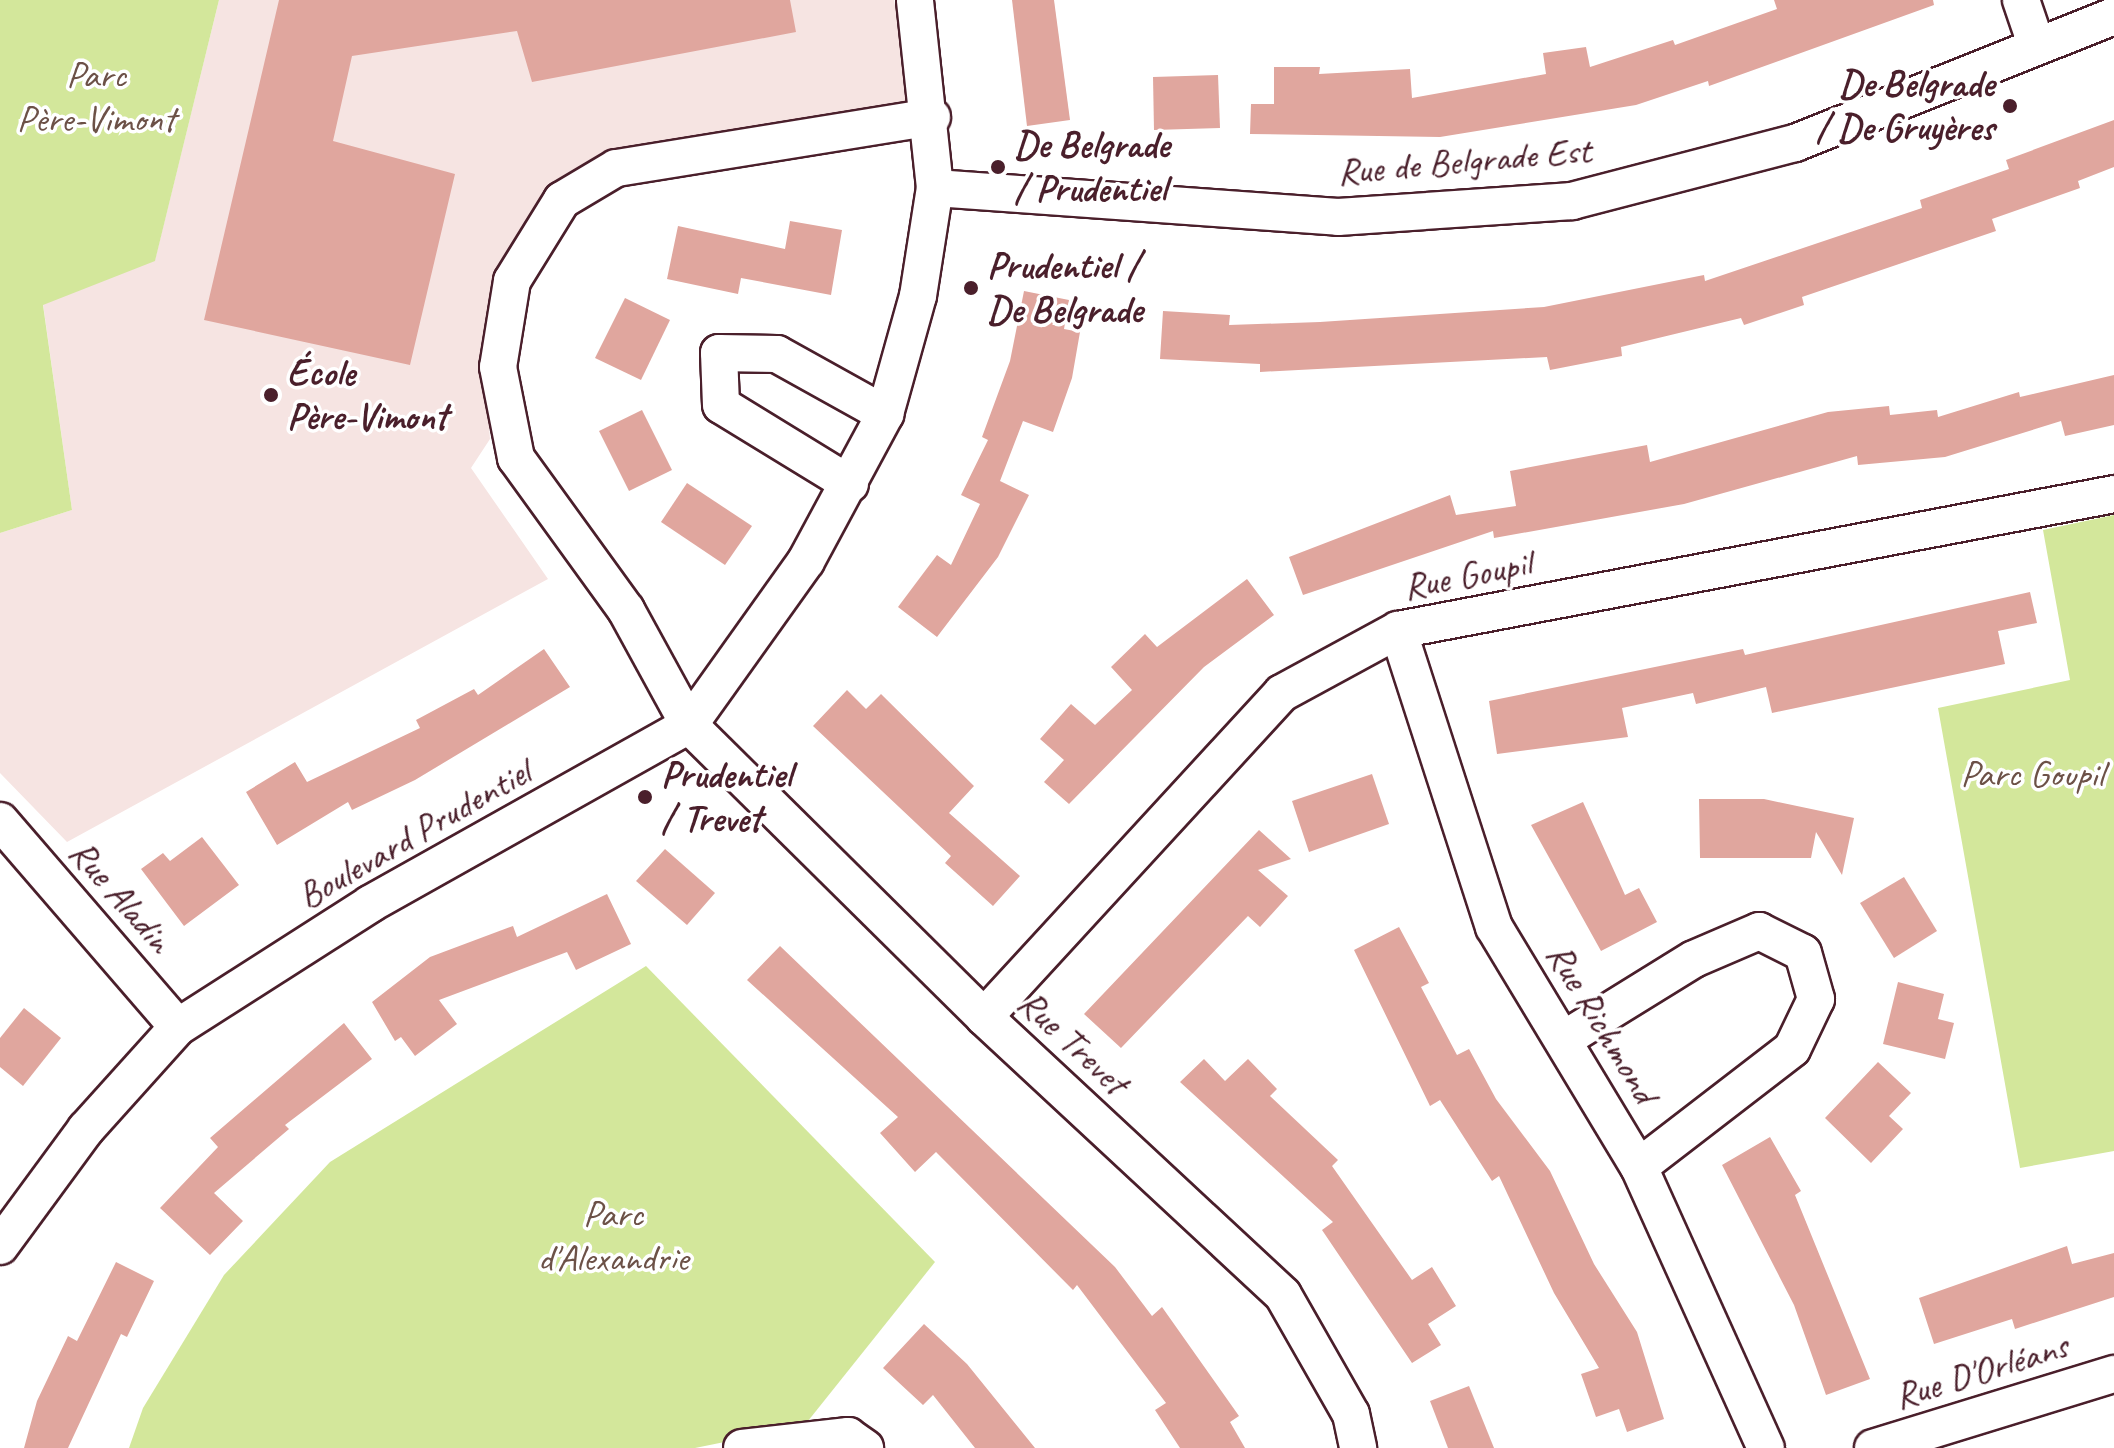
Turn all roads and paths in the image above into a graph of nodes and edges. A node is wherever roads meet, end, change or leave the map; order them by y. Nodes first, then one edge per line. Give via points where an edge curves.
1 (915, 0) edge
2 (2021, 0) edge
3 (2114, 16) edge
4 (2036, 44) junction
5 (932, 117) junction
6 (935, 188) junction
7 (885, 414) junction
8 (850, 484) junction
9 (2114, 494) edge
10 (1398, 630) junction
11 (689, 725) junction
12 (0, 821) edge
13 (984, 1017) junction
14 (178, 1027) junction
15 (1566, 1038) junction
16 (1639, 1167) junction
17 (0, 1246) edge
18 (2114, 1374) edge
19 (742, 1448) edge
20 (865, 1448) edge
21 (1358, 1448) edge
22 (1766, 1448) edge
23 (1873, 1448) edge

1 - 5 street, Boulevard Prudentiel
2 - 4 street
3 - 4 street, Rue de Belgrade Est
4 - 6 street, Rue de Belgrade Est via 1795,143 1572,201 1338,217
5 - 6 street, Boulevard Prudentiel
5 - 11 street, Rue Trevet via 616,168 562,200 512,281 498,367 516,458 626,610
6 - 7 street, Boulevard Prudentiel via 918,296
7 - 8 street, Boulevard Prudentiel
7 - 8 street via 777,354 719,353 721,405
8 - 11 street, Boulevard Prudentiel via 806,561
9 - 10 street, Rue Goupil
10 - 13 street, Rue Goupil via 1282,693
10 - 15 street, Rue Richmond via 1494,927
11 - 13 street, Rue Trevet
11 - 14 street, Boulevard Prudentiel via 370,904
12 - 14 street, Rue Aladin
13 - 21 street, Rue Trevet via 1283,1295 1351,1414
14 - 17 street, Boulevard Prudentiel via 86,1129
15 - 16 street, Rue Richmond
15 - 16 street via 1694,959 1759,931 1803,953 1816,999 1792,1049
16 - 22 street, Rue Richmond
18 - 23 street, Rue D'Orléans
19 - 20 street via 848,1436

